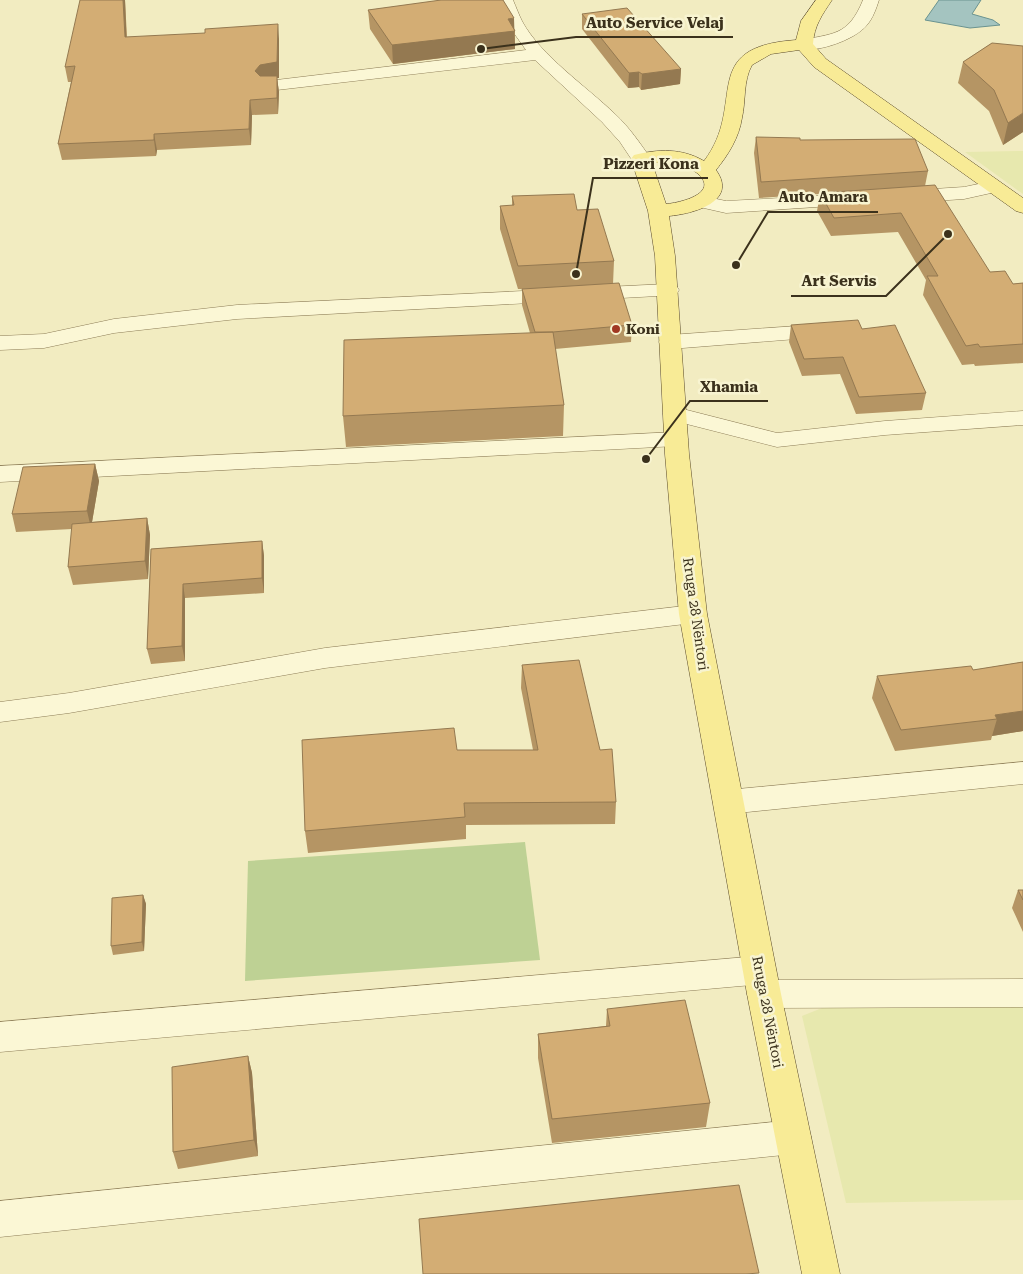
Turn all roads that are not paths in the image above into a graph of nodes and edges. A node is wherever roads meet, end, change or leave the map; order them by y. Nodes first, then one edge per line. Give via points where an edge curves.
1 (505, 0) edge
2 (824, 0) edge
3 (871, 0) edge
4 (804, 45) junction
5 (540, 54) junction
6 (268, 86) edge
7 (730, 130) junction
8 (676, 157) junction
9 (642, 159) junction
10 (706, 170) junction
11 (993, 187) junction
12 (702, 202) junction
13 (1023, 207) edge
14 (658, 211) junction
15 (668, 290) junction
16 (845, 330) edge
17 (670, 342) junction
18 (0, 343) edge
19 (675, 414) junction
20 (1023, 418) edge
21 (676, 439) junction
22 (0, 474) edge
23 (693, 614) junction
24 (0, 712) edge
25 (1023, 772) edge
26 (728, 802) junction
27 (762, 982) junction
28 (1023, 993) edge
29 (0, 1036) edge
30 (793, 1137) junction
31 (0, 1219) edge
32 (821, 1274) edge

1 - 5 street, Rruga 28 Nëntori via 509,15
2 - 4 main road via 806,25
3 - 4 street via 866,15 856,27 819,43
4 - 7 main road via 760,52 747,60 740,72
4 - 11 main road via 820,63
5 - 6 street
5 - 9 street, Rruga 28 Nëntori via 616,125 633,143
7 - 8 main road via 706,146
7 - 10 main road via 722,150
8 - 9 main road
8 - 10 main road
9 - 14 main road, Rruga 28 Nëntori
10 - 12 main road via 714,186
11 - 12 street via 964,193 726,207
11 - 13 main road
12 - 14 main road
14 - 15 main road, Rruga 28 Nëntori
15 - 17 main road, Rruga 28 Nëntori
15 - 18 street via 237,312 114,326 44,341
16 - 17 street
17 - 19 main road, Rruga 28 Nëntori
19 - 20 street via 776,440
19 - 21 main road, Rruga 28 Nëntori
21 - 22 street
21 - 23 main road, Rruga 28 Nëntori
23 - 24 street via 325,658 70,703
23 - 26 main road, Rruga 28 Nëntori
25 - 26 street
26 - 27 main road, Rruga 28 Nëntori
27 - 28 street
27 - 29 street
27 - 30 main road, Rruga 28 Nëntori
30 - 31 street
30 - 32 main road, Rruga 28 Nëntori

